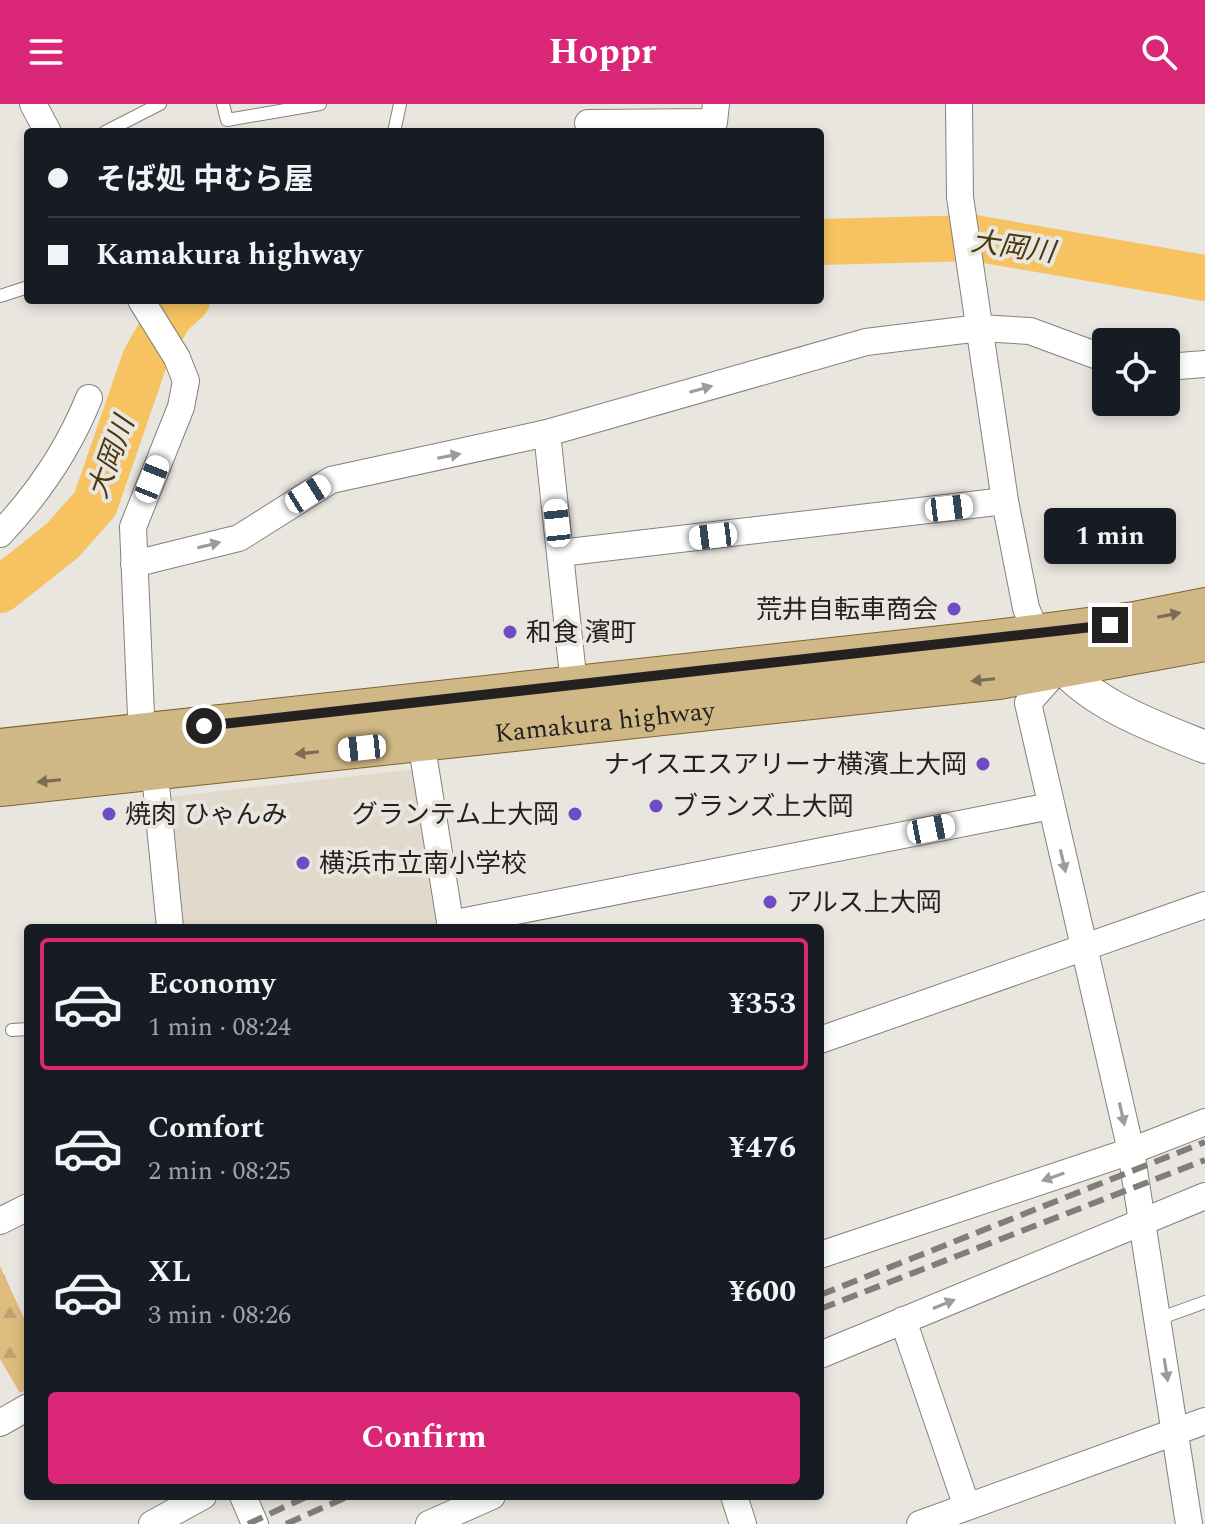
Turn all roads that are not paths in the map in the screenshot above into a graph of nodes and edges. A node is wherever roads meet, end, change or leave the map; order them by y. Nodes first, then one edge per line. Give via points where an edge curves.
1 (33, 104) edge
2 (160, 104) edge
3 (223, 104) edge
4 (320, 104) edge
5 (400, 104) edge
6 (716, 104) edge
7 (959, 104) edge
8 (588, 123) dead end
9 (229, 126) edge
10 (46, 128) edge
11 (113, 128) edge
12 (395, 128) edge
13 (24, 288) edge
14 (0, 296) edge
15 (143, 304) edge
16 (980, 328) junction
17 (1092, 354) edge
18 (1205, 364) edge
19 (1180, 366) edge
20 (89, 398) dead end
21 (547, 433) junction
22 (1005, 501) junction
23 (0, 534) edge
24 (560, 553) junction
25 (134, 564) junction
26 (1205, 608) edge
27 (1037, 635) junction
28 (1205, 641) edge
29 (1060, 667) junction
30 (574, 685) junction
31 (421, 741) junction
32 (1205, 747) edge
33 (0, 749) edge
34 (148, 751) junction
35 (0, 786) edge
36 (1051, 806) junction
37 (1205, 905) edge
38 (170, 924) edge
39 (450, 924) edge
40 (460, 924) edge
41 (1083, 948) junction
42 (24, 1029) edge
43 (12, 1030) dead end
44 (824, 1039) edge
45 (1205, 1122) edge
46 (1131, 1151) junction
47 (1205, 1196) edge
48 (24, 1209) edge
49 (0, 1221) edge
50 (1140, 1222) junction
51 (824, 1254) edge
52 (1205, 1302) edge
53 (1158, 1319) junction
54 (903, 1320) junction
55 (824, 1353) edge
56 (24, 1409) edge
57 (1205, 1421) edge
58 (0, 1423) edge
59 (1176, 1432) junction
60 (196, 1500) edge
61 (245, 1500) edge
62 (483, 1500) edge
63 (735, 1500) edge
64 (965, 1513) edge
65 (152, 1524) edge
66 (255, 1524) edge
67 (429, 1524) edge
68 (743, 1524) edge
69 (920, 1524) edge
70 (1189, 1524) edge

1 - 10 street
2 - 11 lane
3 - 9 lane
4 - 9 lane
5 - 12 lane
6 - 8 street via 714,122
7 - 16 street via 960,197
13 - 14 lane
15 - 25 street via 186,381 181,407 133,527
16 - 17 street via 1030,331
21 -> 16 street via 866,342
16 - 22 street
18 - 19 street
20 - 23 street via 56,467
21 - 24 street
25 -> 21 street via 239,538 331,480
22 - 24 street
22 - 27 street via 1026,608
24 - 30 street
25 - 34 street
27 -> 26 main road, Kamakura highway
27 - 29 street
27 - 30 main road, Kamakura highway
28 - 29 main road, Kamakura highway
29 -> 31 main road, Kamakura highway via 998,679
29 - 32 street via 1135,717
29 - 36 street via 1028,703
30 - 34 main road, Kamakura highway
31 -> 34 main road, Kamakura highway
31 - 39 street
33 - 34 main road, Kamakura highway
34 -> 35 main road, Kamakura highway
34 - 38 street
36 - 40 street
36 -> 41 street
37 - 41 street
41 - 44 street
41 -> 46 street
42 - 43 lane
45 - 46 street
46 - 50 street
46 -> 51 street
47 - 50 street
48 - 49 street
50 - 53 street
54 -> 50 street
52 - 53 lane
53 -> 59 street
54 - 55 street
54 - 64 street
56 - 58 street
57 - 59 street
59 - 64 street
59 - 70 street
60 - 65 street
61 - 66 street
62 - 67 street
63 - 68 street
64 - 69 street

